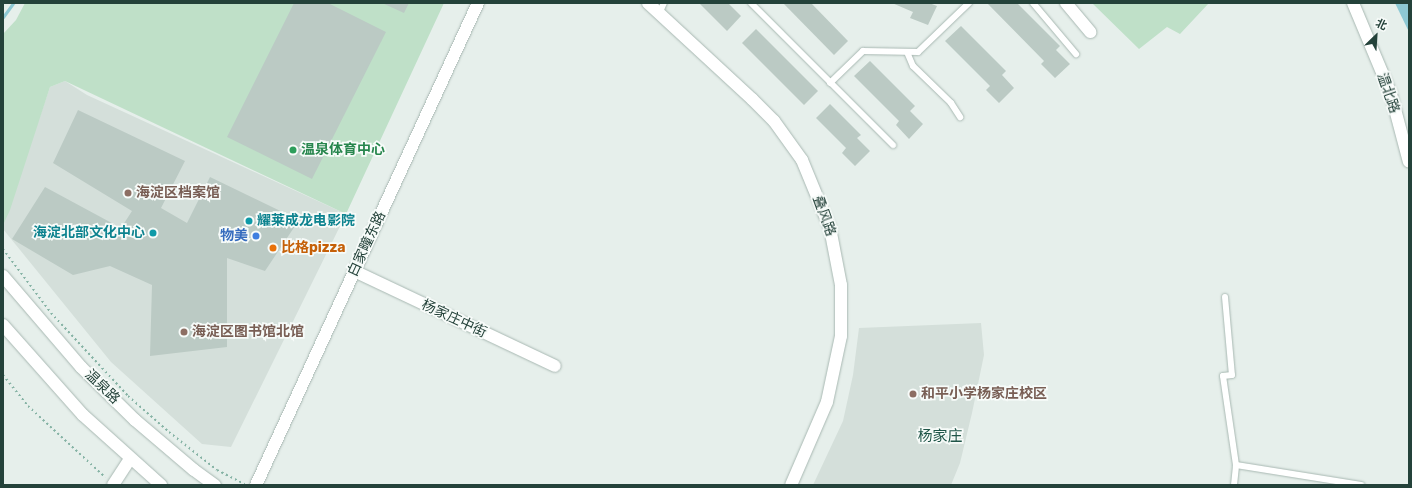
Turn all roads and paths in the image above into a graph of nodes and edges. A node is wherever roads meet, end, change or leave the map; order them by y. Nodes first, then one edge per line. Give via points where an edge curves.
1 (478, 3) edge
2 (648, 3) edge
3 (751, 3) edge
4 (969, 3) edge
5 (1033, 3) edge
6 (1066, 3) edge
7 (1353, 3) edge
8 (662, 8) edge
9 (1090, 32) dead end
10 (907, 52) junction
11 (1076, 54) dead end
12 (830, 83) junction
13 (960, 117) dead end
14 (893, 146) dead end
15 (1409, 162) edge
16 (3, 249) edge
17 (354, 271) junction
18 (3, 276) edge
19 (1225, 297) dead end
20 (3, 325) edge
21 (555, 366) dead end
22 (3, 375) edge
23 (130, 459) junction
24 (1236, 464) junction
25 (113, 485) edge
26 (161, 485) edge
27 (214, 485) edge
28 (248, 485) edge
29 (256, 485) edge
30 (790, 485) edge
31 (1234, 485) edge
32 (1361, 485) edge

1 - 17 street, 白家疃东路
2 - 8 street, 叠风路
3 - 12 lane
4 - 10 lane via 926,46 918,52
5 - 11 lane
6 - 9 street
7 - 15 street, 温北路 via 1391,94
8 - 30 street, 叠风路 via 781,131 802,160 830,228 841,285 840,336 827,402
10 - 12 lane via 863,51
10 - 13 lane via 913,66 951,102
12 - 14 lane
16 - 28 path via 51,313 128,396 217,470
17 - 21 street, 杨家庄中街
17 - 29 street, 白家疃东路
18 - 27 street, 温泉路 via 81,367 136,420
19 - 24 lane via 1232,375 1223,376
20 - 23 street via 83,415
22 - 25 path via 28,406
23 - 25 street
23 - 26 street
24 - 31 lane
24 - 32 lane

